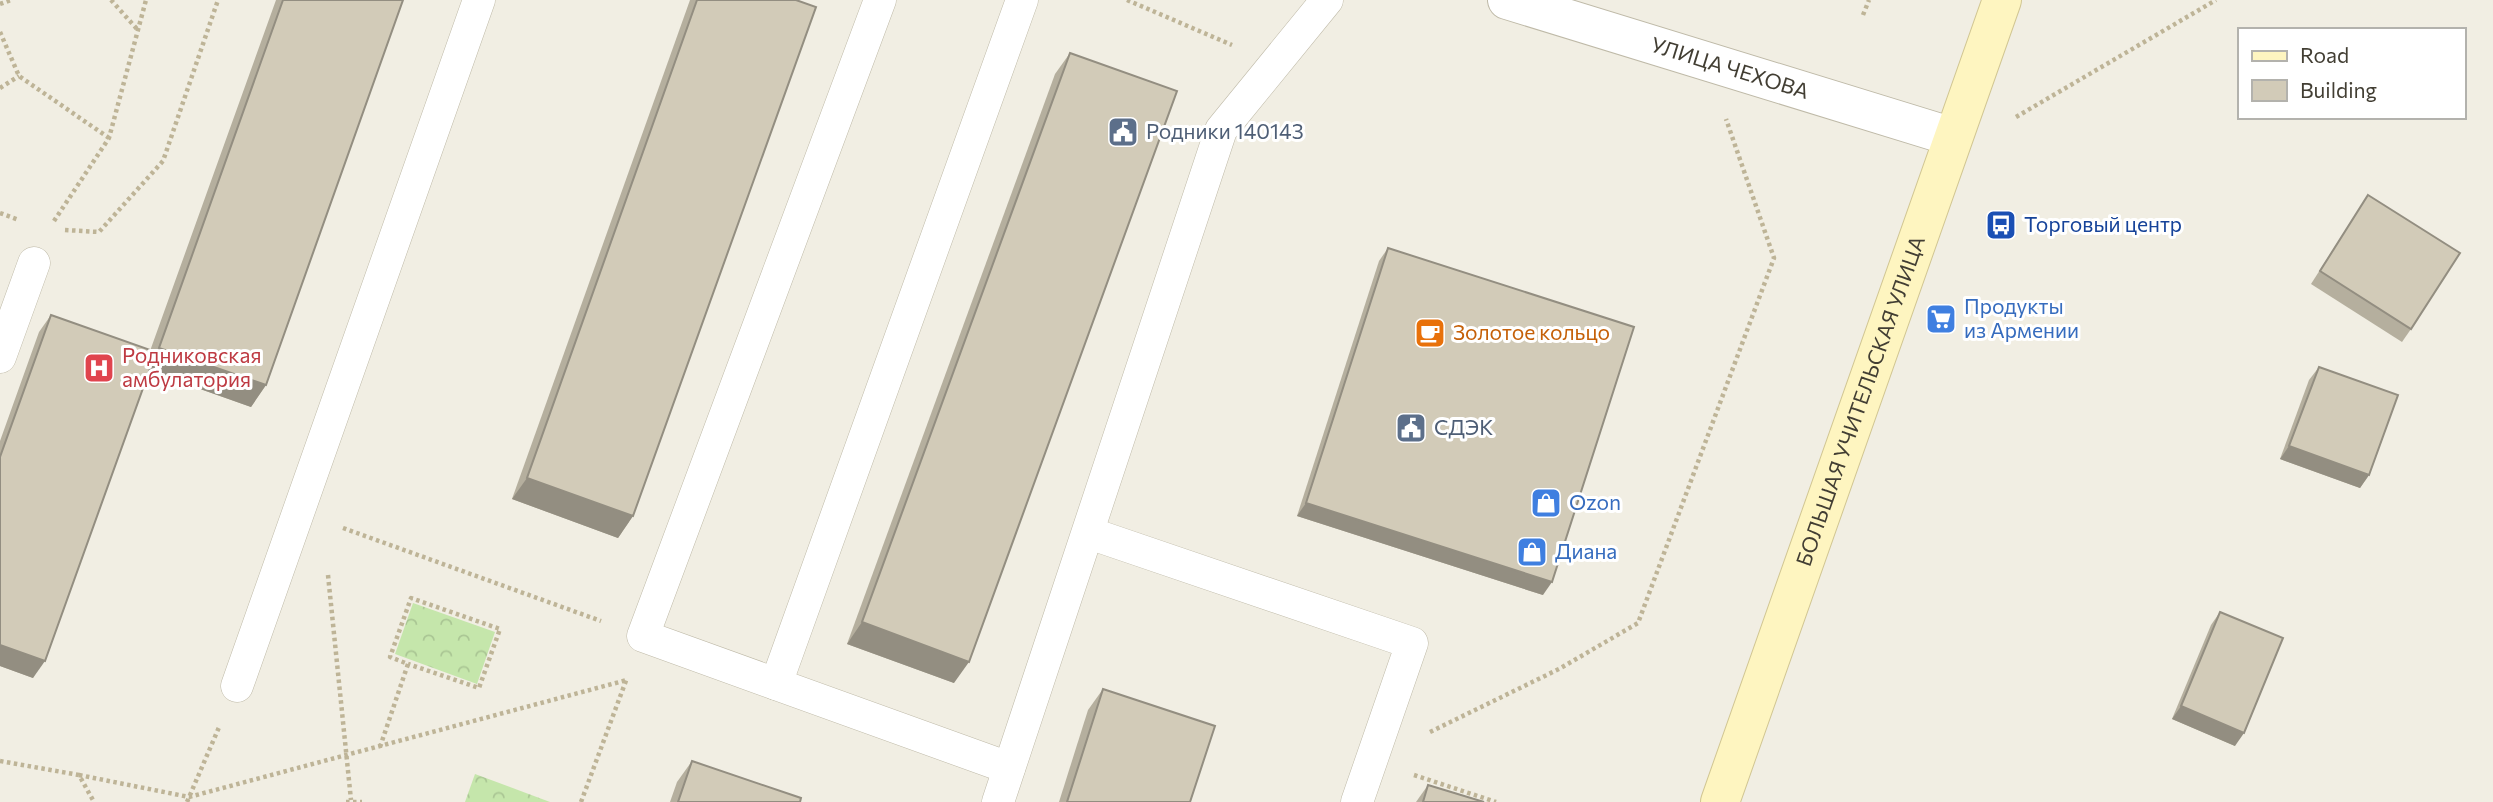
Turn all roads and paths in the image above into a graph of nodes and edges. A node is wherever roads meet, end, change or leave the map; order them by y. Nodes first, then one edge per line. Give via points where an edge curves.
1 (11, 0) edge
2 (111, 0) edge
3 (146, 0) edge
4 (218, 0) edge
5 (480, 0) edge
6 (880, 0) edge
7 (1022, 0) edge
8 (1127, 0) edge
9 (1327, 0) edge
10 (1869, 0) edge
11 (2002, 0) edge
12 (2216, 0) edge
13 (1517, 1) edge
14 (0, 4) edge
15 (1863, 15) dead end
16 (137, 29) junction
17 (0, 32) edge
18 (1277, 65) junction
19 (19, 76) junction
20 (0, 88) edge
21 (1725, 118) dead end
22 (2013, 118) dead end
23 (1953, 137) junction
24 (109, 138) junction
25 (49, 230) dead end
26 (61, 230) dead end
27 (34, 263) dead end
28 (0, 357) edge
29 (311, 516) junction
30 (1089, 533) junction
31 (643, 636) junction
32 (705, 658) junction
33 (408, 664) junction
34 (627, 680) junction
35 (776, 684) junction
36 (237, 686) joint
37 (379, 748) junction
38 (346, 756) junction
39 (0, 761) edge
40 (1371, 761) junction
41 (1009, 768) junction
42 (79, 775) junction
43 (188, 800) edge
44 (348, 801) edge
45 (94, 802) edge
46 (362, 802) edge
47 (581, 802) edge
48 (998, 802) edge
49 (1357, 802) edge
50 (1496, 802) edge
51 (1720, 802) edge

1 - 14 path
2 - 16 path
3 - 16 path
4 - 26 path via 163,161 99,232
5 - 29 lane
6 - 31 lane
7 - 35 lane
8 - 18 path
9 - 18 lane
10 - 15 path
11 - 23 main road, БОЛЬШАЯ УЧИТЕЛЬСКАЯ УЛИЦА
12 - 22 path
13 - 23 street, УЛИЦА ЧЕХОВА
16 - 24 path
17 - 19 path
18 - 30 lane via 1221,130
19 - 20 path
19 - 24 path
21 - 40 path via 1774,258 1638,622 1559,669
23 - 51 main road, БОЛЬШАЯ УЧИТЕЛЬСКАЯ УЛИЦА
24 - 25 path
27 - 28 lane
29 - 31 path
29 - 36 lane
29 - 38 path
30 - 40 lane via 1412,643
30 - 41 lane
31 - 32 lane
31 - 34 path
32 - 34 path
32 - 35 lane
33 - 33 path via 390,657 411,598 500,629 479,688
33 - 37 path
34 - 37 path
34 - 47 path
35 - 41 lane
36 - 43 path
37 - 38 path
38 - 43 path
38 - 44 path
39 - 42 path
40 - 49 lane
40 - 50 path
41 - 48 lane
42 - 43 path
42 - 45 path
44 - 46 path

